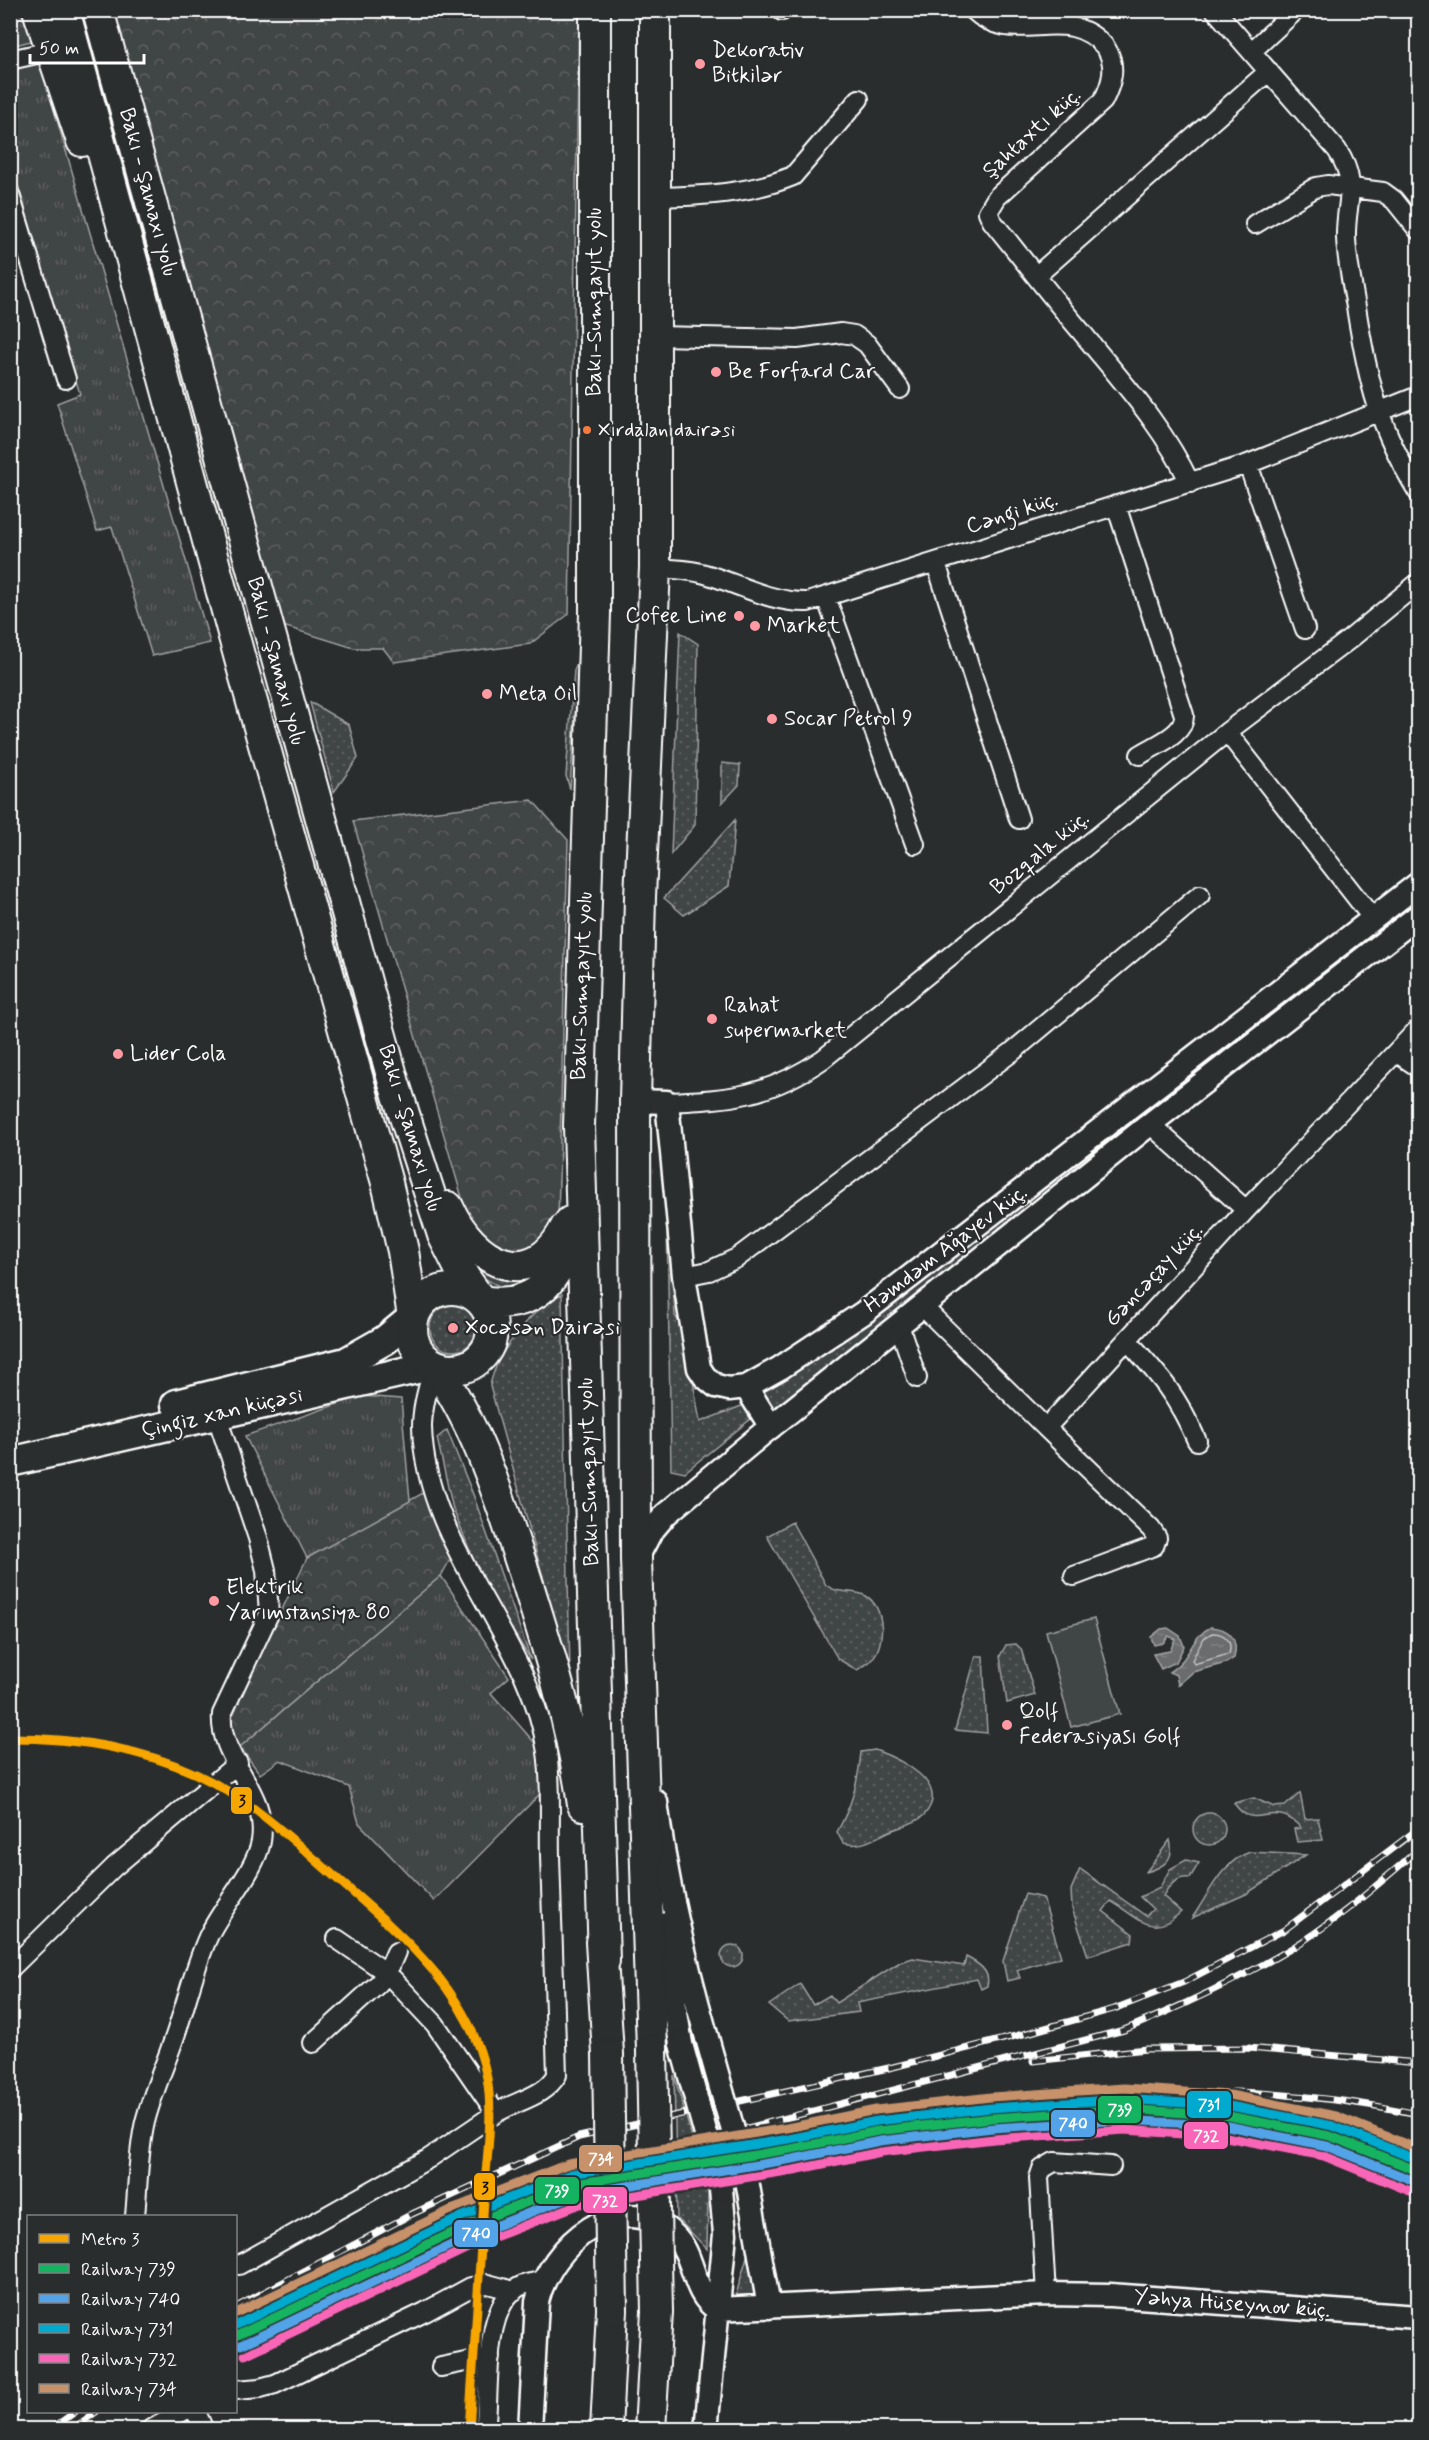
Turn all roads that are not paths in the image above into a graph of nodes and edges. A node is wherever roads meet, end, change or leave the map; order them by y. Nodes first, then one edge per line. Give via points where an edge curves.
1 (38, 10) edge
2 (66, 10) edge
3 (98, 10) edge
4 (595, 10) edge
5 (655, 10) edge
6 (973, 10) edge
7 (1215, 10) edge
8 (1296, 10) edge
9 (62, 46) junction
10 (1252, 51) junction
11 (10, 60) edge
12 (1269, 71) junction
13 (859, 99) dead end
14 (1352, 187) junction
15 (10, 195) edge
16 (655, 197) junction
17 (1255, 224) dead end
18 (1419, 230) edge
19 (1036, 276) junction
20 (656, 336) junction
21 (66, 379) dead end
22 (900, 389) dead end
23 (1419, 396) edge
24 (1378, 413) junction
25 (1248, 464) junction
26 (1190, 483) junction
27 (1419, 492) edge
28 (1116, 505) junction
29 (936, 563) junction
30 (654, 568) junction
31 (1419, 583) edge
32 (826, 597) junction
33 (1305, 629) dead end
34 (1227, 732) junction
35 (1140, 755) dead end
36 (1019, 819) dead end
37 (915, 844) dead end
38 (1419, 884) edge
39 (1200, 895) dead end
40 (1419, 916) edge
41 (1373, 919) junction
42 (1419, 1029) edge
43 (1397, 1053) junction
44 (1419, 1067) edge
45 (394, 1083) junction
46 (635, 1101) junction
47 (667, 1102) junction
48 (1150, 1124) junction
49 (579, 1126) junction
50 (1246, 1210) junction
51 (570, 1219) junction
52 (684, 1276) junction
53 (481, 1301) junction
54 (922, 1306) junction
55 (413, 1317) junction
56 (899, 1324) junction
57 (1126, 1340) junction
58 (434, 1365) junction
59 (917, 1378) dead end
60 (746, 1387) junction
61 (216, 1414) junction
62 (771, 1427) junction
63 (1046, 1428) junction
64 (1197, 1441) dead end
65 (10, 1443) edge
66 (10, 1462) edge
67 (636, 1559) junction
68 (1074, 1575) dead end
69 (640, 1676) junction
70 (238, 1763) junction
71 (661, 1842) junction
72 (337, 1939) dead end
73 (396, 1952) dead end
74 (604, 1961) junction
75 (10, 1969) edge
76 (387, 1973) junction
77 (313, 2043) dead end
78 (496, 2113) junction
79 (1111, 2166) dead end
80 (749, 2188) junction
81 (135, 2215) edge
82 (239, 2265) dead end
83 (722, 2279) junction
84 (542, 2281) junction
85 (514, 2291) junction
86 (1046, 2295) junction
87 (769, 2307) junction
88 (717, 2309) junction
89 (1419, 2317) edge
90 (490, 2357) junction
91 (441, 2367) dead end
92 (237, 2390) edge
93 (180, 2413) edge
94 (196, 2413) edge
95 (150, 2430) edge
96 (204, 2430) edge
97 (485, 2430) edge
98 (530, 2430) edge
99 (606, 2430) edge
100 (650, 2430) edge
101 (706, 2430) edge

1 - 9 highway, Bakı - Şamaxı yolu
2 - 9 highway, Bakı - Şamaxı yolu
3 - 45 highway, Bakı - Şamaxı yolu
4 - 49 highway, Bakı-Sumqayıt yolu via 595,613
5 - 16 highway, Bakı-Sumqayıt yolu
6 - 19 street, Şahtaxtı küç. via 987,22 999,24 1086,19 1109,52 1112,78 1103,101 997,197 988,212
7 - 10 street
8 - 10 street
9 - 11 street
9 - 55 highway, Bakı - Şamaxı yolu via 162,374 387,1183
10 - 12 street
12 - 14 street via 1337,150 1347,164
12 - 19 street
13 - 16 street via 793,176 722,194
14 - 17 street via 1316,187
14 - 18 street via 1390,195
14 - 24 street via 1346,238 1365,367
15 - 21 street
16 - 20 highway, Bakı-Sumqayıt yolu
19 - 26 street, Şahtaxtı küç. via 1136,395 1167,438
20 - 22 street via 797,339 854,335 867,344
20 - 30 highway, Bakı-Sumqayıt yolu
23 - 24 street, Cəngi küç.
24 - 25 street, Cəngi küç.
24 - 27 street
25 - 26 street, Cəngi küç.
25 - 33 street
26 - 28 street, Cəngi küç.
28 - 29 street, Cəngi küç.
28 - 35 street via 1184,715 1179,730
29 - 32 street, Cəngi küç.
29 - 36 street
30 - 32 street, Cəngi küç. via 703,573 788,601 808,602
30 - 46 highway, Bakı-Sumqayıt yolu
31 - 34 street, Bozqala küç.
32 - 37 street
34 - 41 street
34 - 47 street, Bozqala küç. via 918,984 794,1079 731,1100
38 - 41 street, Həmdəm Ağayev küç.
39 - 52 street via 1012,1052 737,1258 709,1271
40 - 48 street
41 - 60 street, Həmdəm Ağayev küç. via 863,1313
42 - 43 street, Gəncəçay küç.
43 - 44 street
43 - 50 street, Gəncəçay küç.
45 - 51 highway via 455,1222 482,1254 507,1264 533,1263 560,1239
45 - 53 highway, Bakı - Şamaxı yolu via 442,1235
46 - 47 street
46 - 67 highway, Bakı-Sumqayıt yolu
47 - 52 street
48 - 50 street
48 - 54 street
49 - 51 highway
49 - 74 highway, Bakı-Sumqayıt yolu
50 - 57 street, Gəncəçay küç.
51 - 53 highway via 565,1253 548,1283 515,1302
52 - 60 street via 699,1368 716,1386
53 - 55 highway via 463,1290 442,1290 424,1300
53 - 58 highway via 492,1327 484,1353 461,1368
54 - 56 street
54 - 63 street
55 - 58 highway via 414,1341 421,1355
55 - 65 main road via 368,1350 327,1368
56 - 59 street
56 - 62 street
57 - 63 street, Gəncəçay küç.
57 - 64 street via 1169,1386
58 - 61 main road, Çingiz xan küçəsi
58 - 74 highway via 469,1424 493,1482 547,1643 579,1775
58 - 78 street via 422,1428 436,1497 467,1572 529,1685 547,1751 557,2075 544,2092
60 - 62 street
61 - 66 main road, Çingiz xan küçəsi
61 - 70 street via 258,1538 270,1600 262,1633 222,1714 221,1728
62 - 67 street via 666,1514
63 - 68 street via 1152,1529 1157,1539 1154,1546
67 - 69 highway, Bakı-Sumqayıt yolu
69 - 71 street
69 - 100 highway, Bakı-Sumqayıt yolu, bridge via 657,2312
70 - 75 street via 114,1867
70 - 81 street via 260,1810 260,1844 209,1934 150,2103 141,2148
71 - 80 street, bridge via 689,1972
71 - 83 street, bridge via 671,1982 681,2044 721,2189 725,2234
72 - 76 street
73 - 76 street
74 - 99 highway, bridge via 612,2310
76 - 77 street
76 - 78 street via 445,2036
78 - 82 street via 454,2143
79 - 86 street via 1054,2162 1042,2169 1039,2178
80 - 83 street
80 - 87 street
83 - 88 street
84 - 85 street
84 - 88 street via 553,2263 590,2228 603,2221 637,2218 651,2221 682,2244 703,2297
84 - 98 street via 537,2301
85 - 90 street via 496,2319
85 - 92 street via 488,2284 471,2287 275,2384
86 - 87 street, Yəhya Hüseynov küç.
86 - 89 street, Yəhya Hüseynov küç. via 1110,2295
87 - 88 street, Yəhya Hüseynov küç.
88 - 101 street
90 - 91 street
90 - 97 street
93 - 95 street
94 - 96 street

